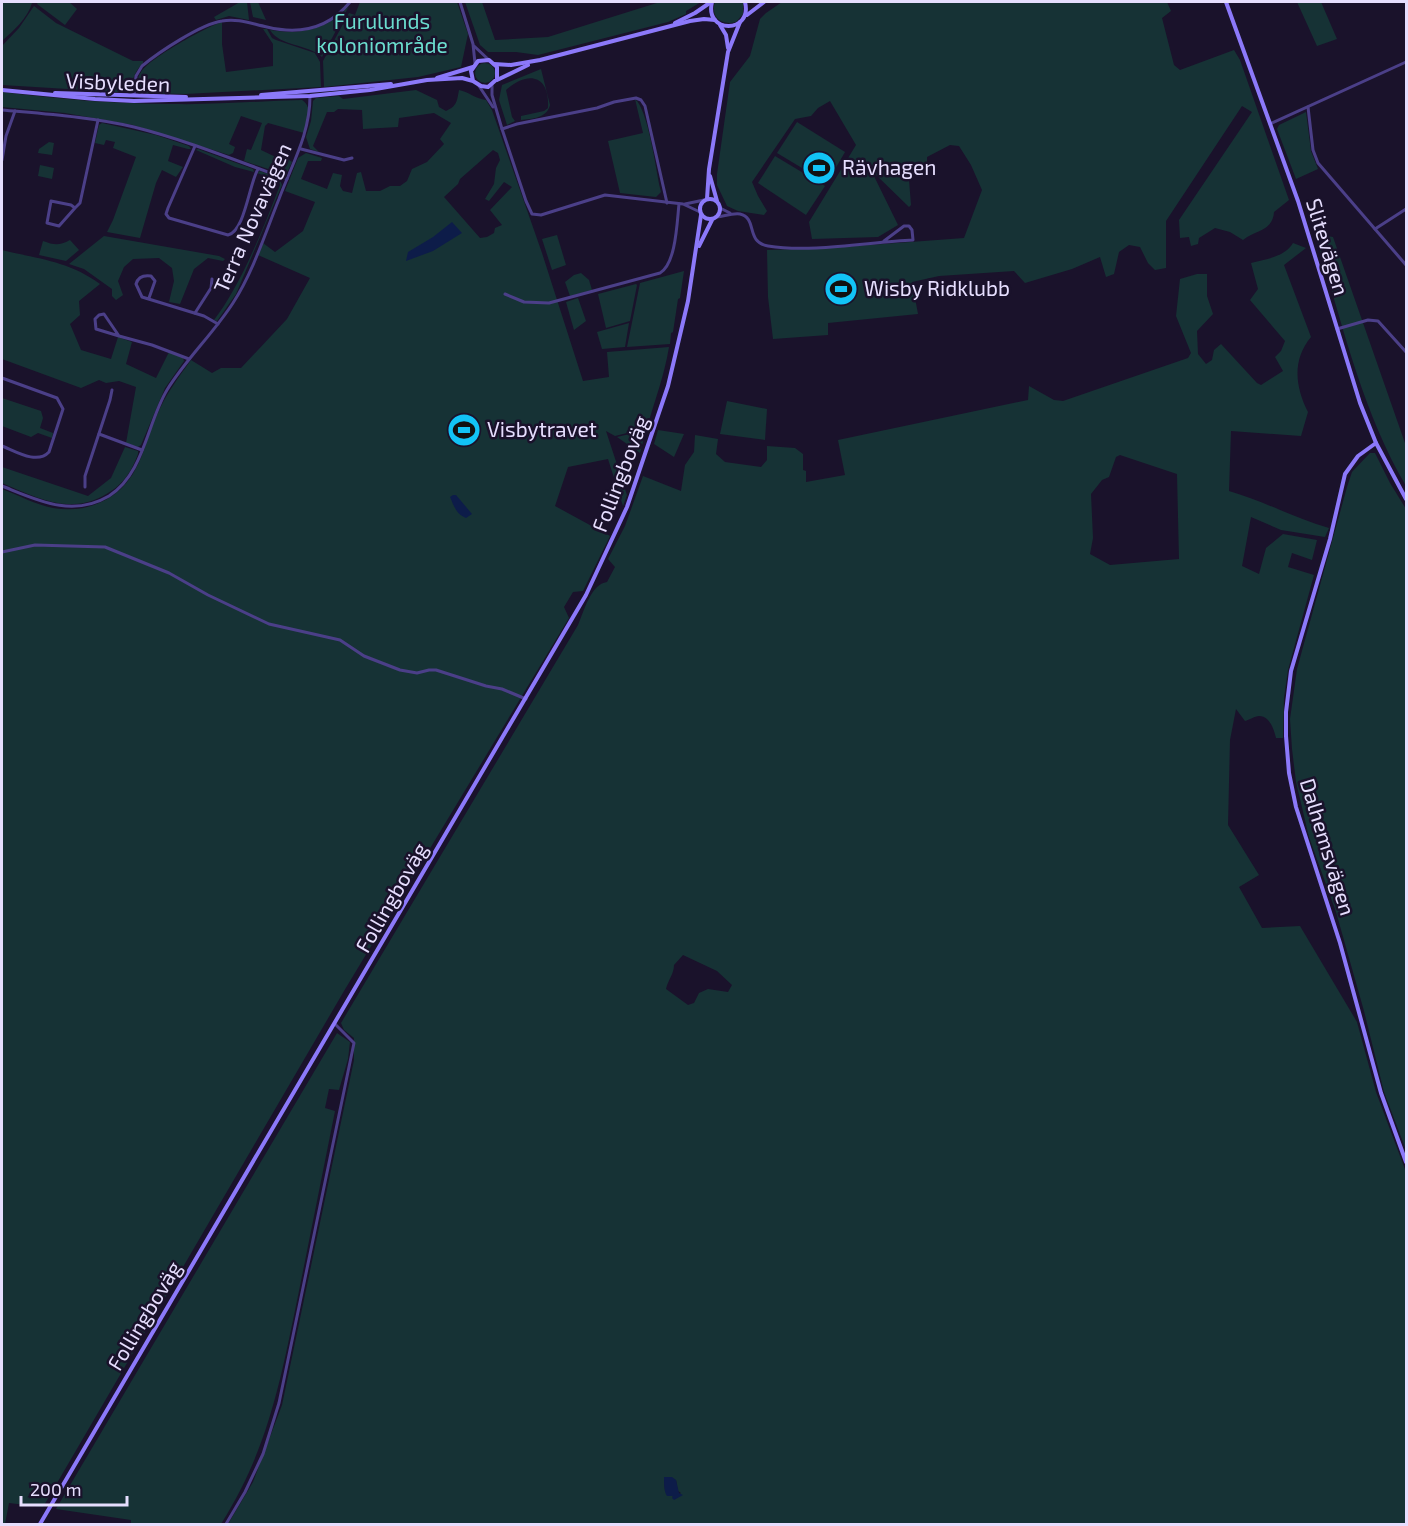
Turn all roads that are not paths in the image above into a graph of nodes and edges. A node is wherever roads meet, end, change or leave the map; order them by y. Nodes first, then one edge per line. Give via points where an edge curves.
1 (350, 2) edge
2 (460, 2) edge
3 (711, 2) edge
4 (745, 2) edge
5 (764, 2) edge
6 (1226, 2) edge
7 (744, 17) junction
8 (715, 20) junction
9 (740, 22) junction
10 (719, 24) junction
11 (667, 26) junction
12 (473, 44) junction
13 (728, 52) junction
14 (489, 60) junction
15 (540, 60) junction
16 (1407, 62) edge
17 (494, 64) junction
18 (474, 66) junction
19 (428, 80) junction
20 (473, 81) junction
21 (410, 82) junction
22 (494, 83) junction
23 (479, 86) junction
24 (2, 90) edge
25 (312, 91) junction
26 (28, 92) junction
27 (134, 95) junction
28 (310, 96) junction
29 (207, 98) junction
30 (236, 98) junction
31 (134, 101) junction
32 (1308, 107) junction
33 (2, 110) edge
34 (15, 111) junction
35 (496, 111) junction
36 (98, 120) junction
37 (1270, 124) junction
38 (502, 129) junction
39 (195, 146) junction
40 (301, 149) junction
41 (352, 158) dead end
42 (2, 160) edge
43 (258, 169) junction
44 (710, 170) junction
45 (287, 179) junction
46 (705, 200) junction
47 (667, 202) junction
48 (717, 202) junction
49 (681, 204) junction
50 (75, 208) junction
51 (720, 208) junction
52 (1407, 209) edge
53 (700, 213) junction
54 (732, 214) junction
55 (715, 218) junction
56 (1375, 229) junction
57 (884, 241) junction
58 (696, 255) junction
59 (1407, 265) edge
60 (212, 279) dead end
61 (505, 294) dead end
62 (149, 298) junction
63 (195, 313) junction
64 (218, 324) junction
65 (1337, 329) junction
66 (119, 336) junction
67 (1407, 352) edge
68 (189, 359) junction
69 (2, 378) edge
70 (112, 390) dead end
71 (99, 434) junction
72 (1376, 443) junction
73 (2, 446) edge
74 (142, 450) junction
75 (2, 486) edge
76 (85, 487) dead end
77 (1407, 499) edge
78 (2, 552) edge
79 (526, 699) junction
80 (335, 1024) junction
81 (1407, 1162) edge
82 (40, 1524) edge
83 (226, 1524) edge

1 - 27 street via 329,21 306,30 234,20 207,26 142,66 136,76
2 - 12 street
3 - 8 main road
3 - 11 main road
4 - 7 main road
5 - 7 main road
6 - 37 main road, Slitevägen
7 - 9 main road
8 - 10 main road
8 - 11 main road
9 - 10 main road
9 - 13 main road
10 - 13 main road
11 - 15 main road
12 - 14 street
12 - 18 street
13 - 44 main road
14 - 17 main road
14 - 18 main road
15 - 17 main road
15 - 22 main road
16 - 32 street
17 - 22 main road via 498,73
18 - 19 main road, Visbyleden
18 - 20 main road
19 - 20 main road, Visbyleden
19 - 21 main road, Visbyleden
20 - 23 main road
21 - 25 main road, Visbyleden
21 - 28 main road, Visbyleden
22 - 23 main road
22 - 35 street
23 - 35 street
24 - 26 main road, Visbyleden
25 - 28 street, Terra Novavägen
25 - 30 main road, Visbyleden
26 - 27 main road, Visbyleden
26 - 31 main road, Visbyleden
27 - 29 main road, Visbyleden
27 - 31 street
28 - 30 main road, Visbyleden
28 - 40 street, Terra Novavägen via 309,122
29 - 30 main road, Visbyleden
29 - 31 main road, Visbyleden
32 - 37 street
32 - 56 street via 1318,163
33 - 34 street
34 - 36 street
34 - 42 street
35 - 38 street
36 - 39 street
36 - 50 street via 80,203
37 - 65 main road, Slitevägen
38 - 47 street via 532,214 541,215 605,195
38 - 47 street via 639,98 645,106
39 - 43 street
39 - 43 street via 168,208 169,218 228,235 236,232
40 - 41 street via 344,160
40 - 45 street, Terra Novavägen
43 - 45 street
44 - 46 main road
44 - 48 main road
45 - 64 street, Terra Novavägen via 251,267
46 - 48 main road
46 - 49 street
46 - 53 main road
47 - 49 street
48 - 51 main road
49 - 53 street
49 - 61 street via 672,256 668,267 660,273 549,303 524,302
50 - 50 street via 51,201 47,224 59,226
51 - 54 street
51 - 55 main road
52 - 56 street
53 - 55 main road via 705,219
53 - 58 main road, Follingboväg
54 - 55 street
54 - 57 street via 747,217 754,238 765,246
55 - 58 main road, Follingboväg
56 - 59 street
57 - 57 street via 904,226 912,230 913,240
58 - 79 main road, Follingboväg via 668,386 627,507 577,613
60 - 63 street via 211,288
62 - 62 street via 142,297 136,288 136,281 143,276 151,276 155,281
62 - 63 street
63 - 64 street
64 - 68 street, Terra Novavägen
65 - 67 street via 1378,321
65 - 72 main road, Slitevägen
66 - 66 street via 96,329 95,319 104,314
66 - 68 street
68 - 74 street, Terra Novavägen via 158,408
69 - 73 street via 57,398 63,409 45,457 35,458
70 - 71 street
71 - 74 street
71 - 76 street
72 - 77 main road, Slitevägen
72 - 81 main road, Dalhemsvägen via 1358,456 1345,474 1291,671 1286,736 1296,807 1340,943 1381,1093
74 - 75 street, Terra Novavägen via 117,490 86,506 53,506
78 - 79 street via 35,545 105,547 169,573 269,624 340,640 364,656 400,670 444,672
79 - 80 main road, Follingboväg
80 - 82 main road, Follingboväg
80 - 83 street via 354,1043 284,1381 263,1454

